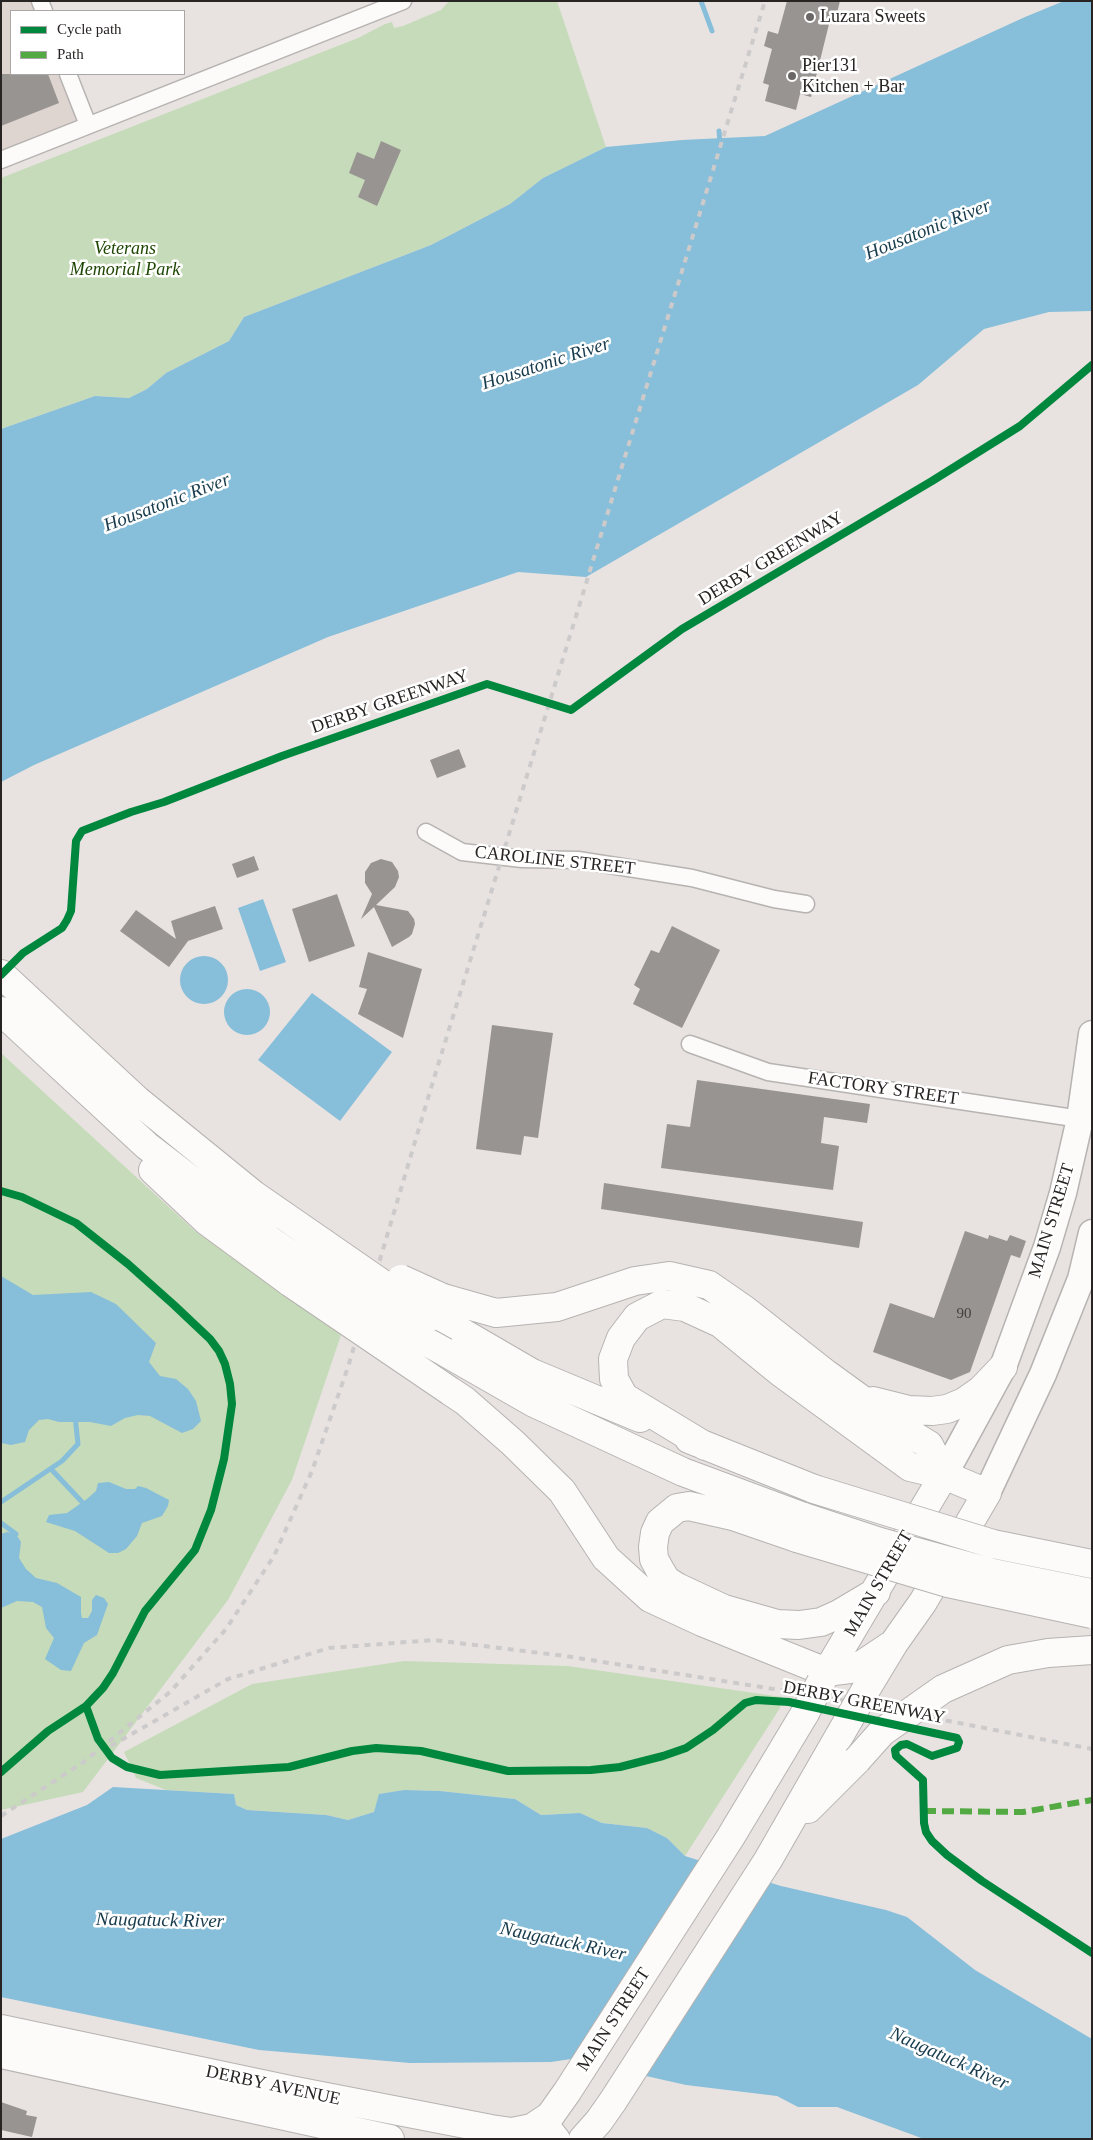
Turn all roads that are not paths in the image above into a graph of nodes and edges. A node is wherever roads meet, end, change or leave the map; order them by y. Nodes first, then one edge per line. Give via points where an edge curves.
1 (403, 1) edge
2 (372, 7) edge
3 (68, 75) edge
4 (88, 125) junction
5 (1, 160) edge
6 (426, 832) dead end
7 (806, 904) dead end
8 (1, 974) edge
9 (1, 1011) edge
10 (37, 1026) junction
11 (1092, 1034) edge
12 (690, 1044) dead end
13 (1086, 1120) edge
14 (1092, 1233) edge
15 (298, 1274) junction
16 (438, 1307) junction
17 (1003, 1367) junction
18 (851, 1391) junction
19 (705, 1446) junction
20 (944, 1475) junction
21 (987, 1493) junction
22 (801, 1528) junction
23 (1092, 1564) edge
24 (876, 1592) junction
25 (1092, 1593) edge
26 (1092, 1614) edge
27 (894, 1643) junction
28 (1092, 1650) edge
29 (824, 1677) junction
30 (788, 1826) junction
31 (1, 2029) edge
32 (17, 2049) edge
33 (290, 2090) junction
34 (568, 2092) joint
35 (284, 2117) junction
36 (551, 2130) edge
37 (390, 2139) edge
38 (584, 2139) edge

1 - 2 street
2 - 4 street
3 - 4 street
4 - 5 street
6 - 7 street, CAROLINE STREET via 462,852 522,859 578,860 692,878
8 - 10 highway
9 - 10 highway
10 - 15 highway via 147,1146 271,1241
10 - 16 highway, bridge via 138,1100 254,1195 322,1242
11 - 13 main road, MAIN STREET
12 - 13 street, FACTORY STREET via 768,1072
13 - 17 main road, MAIN STREET via 1049,1240
14 - 21 main road via 1081,1279 1043,1374
15 - 22 highway, bridge via 534,1403
15 - 29 highway, bridge via 466,1401 513,1443 562,1491 606,1558 650,1598
16 - 18 highway via 496,1313 557,1307 635,1281 669,1276 710,1286
16 - 19 highway via 532,1372
17 - 18 highway via 981,1390 947,1409 909,1410
17 - 20 main road, MAIN STREET
18 - 20 highway via 929,1445
19 - 20 highway via 624,1397 614,1379 613,1359 621,1338 637,1317 662,1304 685,1307 720,1323 780,1372 910,1466
19 - 23 highway, bridge via 814,1489 993,1544
20 - 21 highway
20 - 24 highway, MAIN STREET
21 - 27 highway via 923,1602
22 - 24 highway via 689,1506 677,1508 660,1522 655,1533 654,1559 666,1580 678,1587 724,1609 777,1624 820,1622
22 - 25 highway, bridge via 880,1542 984,1571
22 - 26 highway, bridge via 948,1583
24 - 29 highway, MAIN STREET
27 - 29 highway via 863,1664
27 - 30 highway, bridge
28 - 30 highway, bridge via 1008,1660 943,1689 882,1732 825,1793
29 - 34 highway, MAIN STREET, bridge via 723,1849
30 - 38 highway via 629,2076
31 - 32 highway, DERBY AVENUE
32 - 33 highway, DERBY AVENUE
32 - 35 highway, DERBY AVENUE
33 - 35 highway
33 - 36 highway, DERBY AVENUE via 512,2132
34 - 36 highway, DERBY AVENUE via 557,2108
35 - 37 highway, DERBY AVENUE

